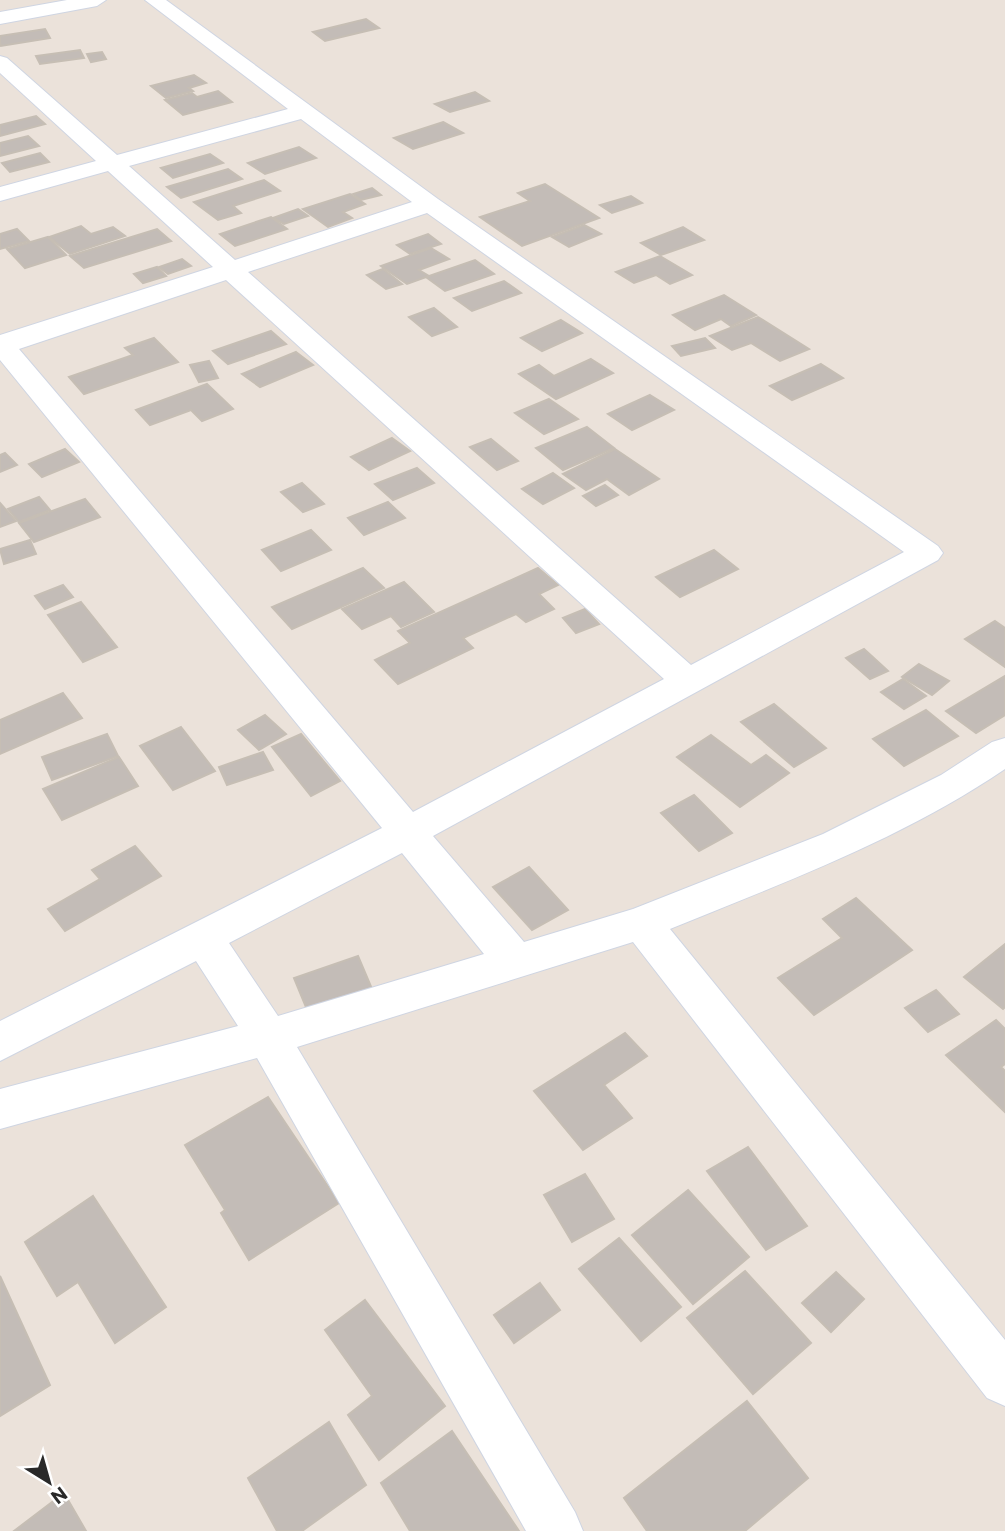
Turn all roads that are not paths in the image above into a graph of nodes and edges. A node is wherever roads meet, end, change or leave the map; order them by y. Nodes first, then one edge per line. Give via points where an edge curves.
1 (97, 0) edge
2 (154, 0) edge
3 (0, 18) edge
4 (0, 62) edge
5 (304, 111) junction
6 (112, 162) junction
7 (0, 194) edge
8 (430, 204) junction
9 (231, 270) junction
10 (1, 345) edge
11 (688, 682) junction
12 (1005, 751) edge
13 (408, 832) junction
14 (642, 923) junction
15 (203, 937) junction
16 (514, 960) junction
17 (268, 1037) junction
18 (0, 1042) edge
19 (0, 1109) edge
20 (1005, 1380) edge
21 (556, 1531) edge

1 - 3 street
2 - 5 street
4 - 6 street
5 - 6 street
5 - 8 street
6 - 7 street
6 - 9 street
8 - 9 street
8 - 11 street via 927,553
9 - 10 street
9 - 11 street
10 - 13 street
11 - 13 street
12 - 14 street via 954,785 838,845
13 - 15 street
13 - 16 street
14 - 16 street
14 - 20 street
15 - 17 street
15 - 18 street
16 - 17 street
17 - 19 street
17 - 21 street

